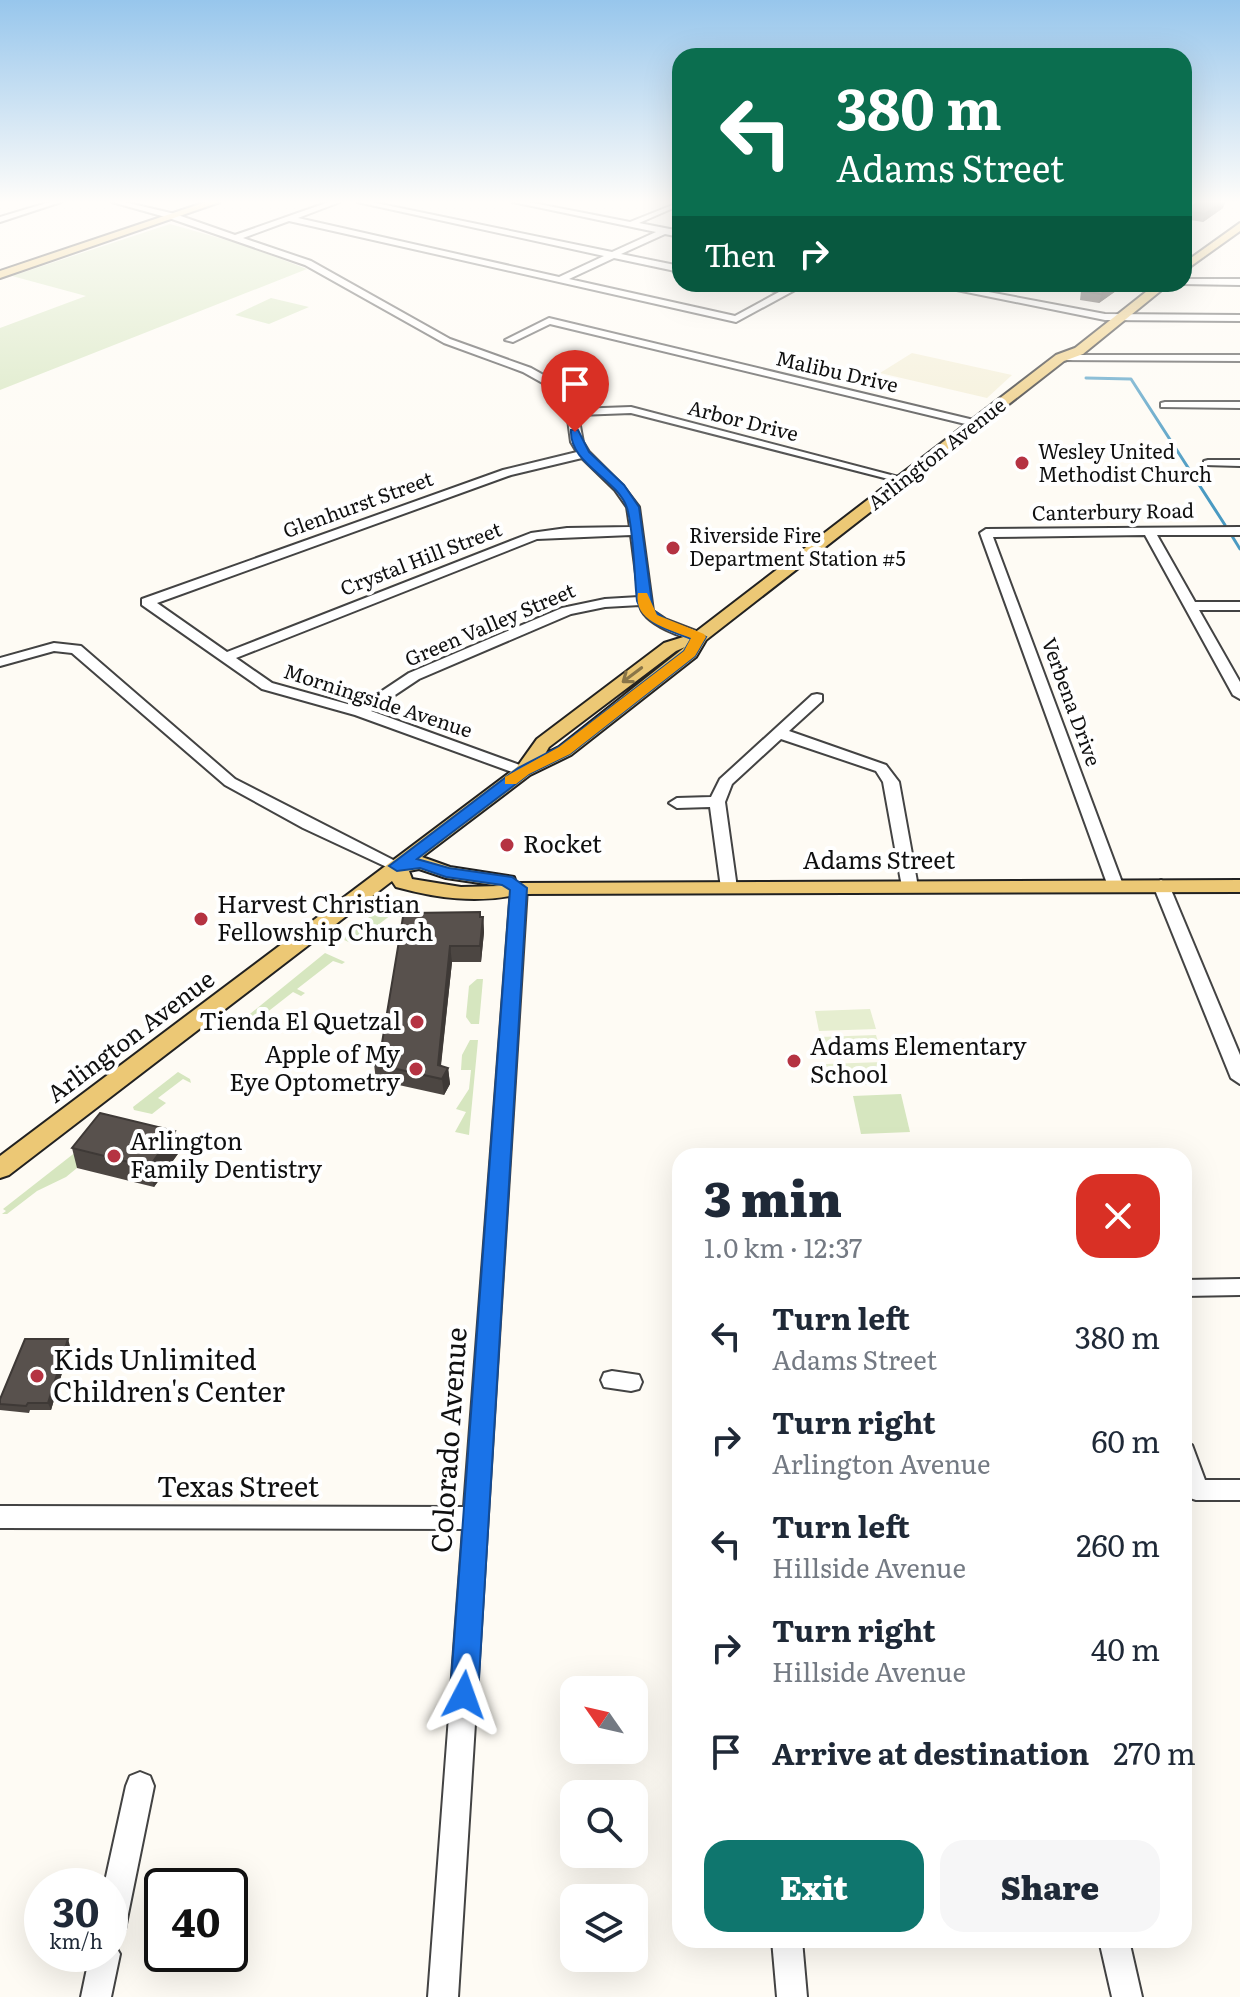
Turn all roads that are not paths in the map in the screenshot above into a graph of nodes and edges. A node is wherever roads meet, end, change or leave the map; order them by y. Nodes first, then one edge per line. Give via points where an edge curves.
1 (367, 295) edge
2 (628, 295) edge
3 (780, 295) edge
4 (991, 295) edge
5 (1133, 295) edge
6 (1149, 295) edge
7 (1105, 317) junction
8 (1121, 318) junction
9 (1240, 318) edge
10 (510, 340) dead end
11 (1060, 358) junction
12 (1240, 358) edge
13 (1165, 405) dead end
14 (1240, 405) edge
15 (572, 412) junction
16 (978, 424) junction
17 (584, 454) junction
18 (1208, 463) dead end
19 (1240, 463) edge
20 (904, 480) junction
21 (637, 531) junction
22 (1149, 531) junction
23 (1240, 531) edge
24 (986, 533) joint
25 (643, 601) junction
26 (147, 602) joint
27 (1191, 606) junction
28 (1240, 606) edge
29 (699, 637) junction
30 (227, 657) junction
31 (0, 662) edge
32 (1240, 695) edge
33 (817, 698) dead end
34 (360, 712) junction
35 (779, 733) junction
36 (523, 771) junction
37 (717, 802) junction
38 (677, 803) dead end
39 (397, 866) junction
40 (1115, 885) junction
41 (1161, 885) junction
42 (1240, 886) edge
43 (910, 887) junction
44 (519, 888) junction
45 (729, 888) junction
46 (1240, 1078) edge
47 (0, 1169) edge
48 (1240, 1287) edge
49 (1192, 1288) edge
50 (1192, 1477) edge
51 (1240, 1490) edge
52 (0, 1517) edge
53 (476, 1518) junction
54 (140, 1786) dead end
55 (123, 1868) edge
56 (788, 1948) edge
57 (1116, 1948) edge
58 (101, 1972) edge
59 (96, 1997) edge
60 (443, 1997) edge
61 (792, 1997) edge
62 (1127, 1997) edge

1 - 15 street via 447,341 537,375 562,394
2 - 3 street via 736,319
4 - 7 street
5 - 7 main road, Arlington Avenue
6 - 8 main road, Arlington Avenue
7 - 8 street
7 - 11 main road, Arlington Avenue via 1063,348
8 - 9 street
8 - 11 main road, Arlington Avenue via 1079,351
10 - 16 street, Malibu Drive via 549,321
11 - 12 street
11 - 16 main road, Arlington Avenue
13 - 14 street
15 - 17 street
15 - 20 street, Arbor Drive via 631,410
16 - 20 main road, Arlington Avenue
17 - 21 street via 627,497
17 - 26 street, Glenhurst Street via 507,472
18 - 19 street
20 - 29 main road, Arlington Avenue
21 - 25 street
21 - 30 street, Crystal Hill Street via 535,536
22 - 23 street, Canterbury Road
22 - 24 street, Canterbury Road
22 - 27 street
24 - 40 street, Verbena Drive
25 - 29 street via 652,617
25 - 34 street, Green Valley Street via 567,611 414,676
26 - 30 street, Morningside Avenue
27 - 28 street
27 - 32 street
29 - 36 main road, Arlington Avenue via 690,653 565,751
30 - 34 street, Morningside Avenue via 267,686
31 - 39 street via 54,647 76,649 230,782
33 - 35 street
34 - 36 street, Morningside Avenue
35 - 37 street via 725,782
35 - 43 street via 881,768 891,782
36 - 39 main road, Arlington Avenue
37 - 38 street
37 - 45 street
39 - 44 main road, Adams Street via 403,883 434,891
39 - 47 main road, Arlington Avenue
40 - 41 main road, Adams Street
40 - 43 main road, Adams Street
41 - 42 main road, Adams Street
41 - 46 street
43 - 45 main road, Adams Street
44 - 45 main road, Adams Street
44 - 53 street, Colorado Avenue
48 - 49 street
50 - 51 street via 1196,1490
52 - 53 street, Texas Street
53 - 60 street, Colorado Avenue
54 - 55 street
56 - 61 street
57 - 62 street
58 - 59 street

